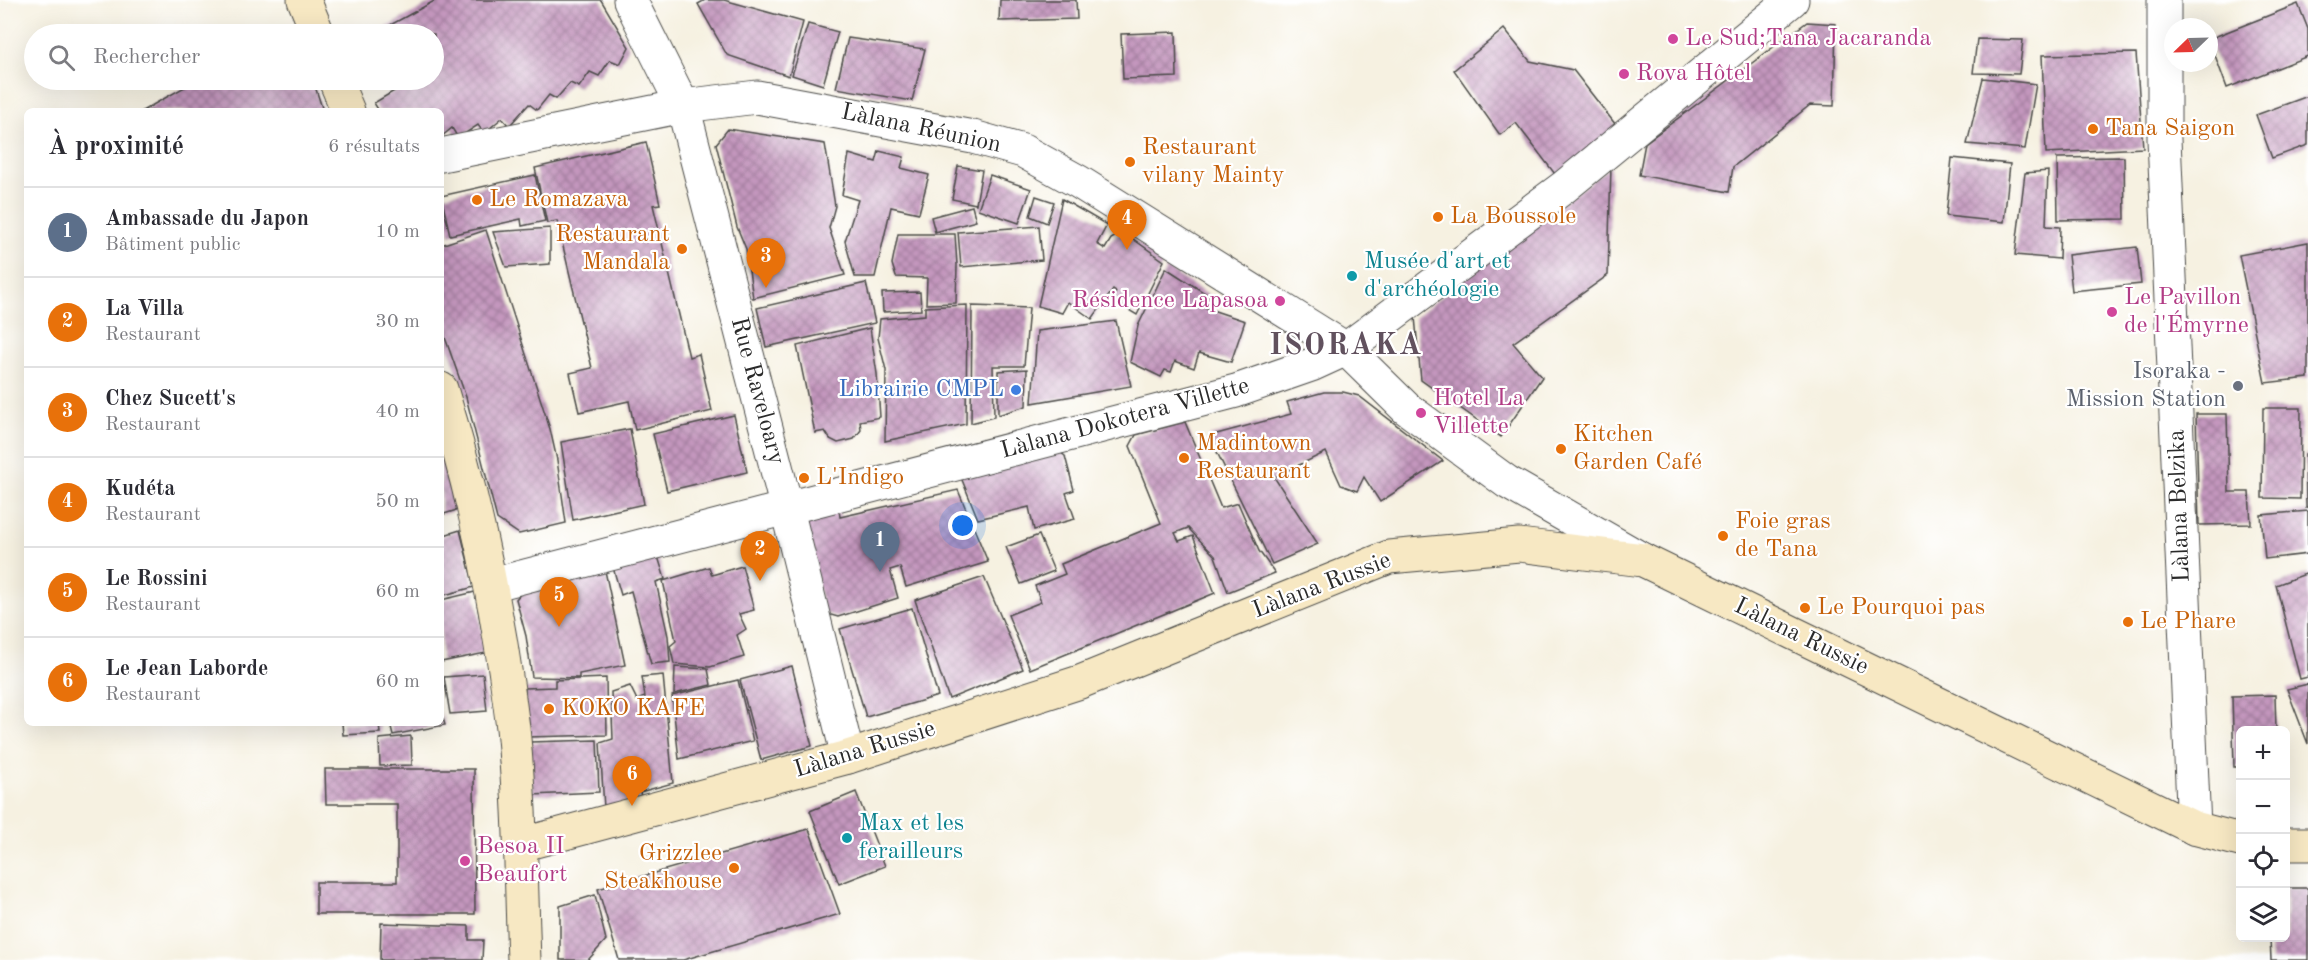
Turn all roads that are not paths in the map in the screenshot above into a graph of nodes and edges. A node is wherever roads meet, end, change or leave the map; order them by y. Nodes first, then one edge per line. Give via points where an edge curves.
1 (304, 0) edge
2 (630, 0) edge
3 (1792, 0) edge
4 (2157, 1) edge
5 (314, 24) edge
6 (339, 90) edge
7 (682, 106) junction
8 (347, 108) edge
9 (444, 155) edge
10 (1346, 349) junction
11 (444, 401) edge
12 (787, 509) junction
13 (1643, 560) junction
14 (491, 585) junction
15 (848, 757) junction
16 (2194, 828) junction
17 (2236, 839) edge
18 (520, 844) junction
19 (2290, 844) edge
20 (2308, 844) edge
21 (524, 960) edge

1 - 5 street
2 - 7 street, Rue Raveloary
3 - 10 street, Làlana Dokotera Villette via 1564,187
4 - 16 street, Làlana Belzika
6 - 8 street
7 - 9 street, Làlana Réunion
7 - 10 street, Làlana Réunion via 757,97 974,137 1023,151
7 - 12 street, Rue Raveloary
10 - 12 street, Làlana Dokotera Villette via 1236,391
10 - 13 street, Làlana Réunion via 1406,408 1507,483
11 - 14 street
12 - 14 street, Làlana Dokotera Villette
12 - 15 street, Rue Raveloary
13 - 15 street, Làlana Russie via 1519,545 1389,557 1080,682
13 - 16 street, Làlana Russie
14 - 18 street via 513,729
15 - 18 street, Làlana Russie
16 - 17 street, Làlana Russie
18 - 21 street
19 - 20 street

